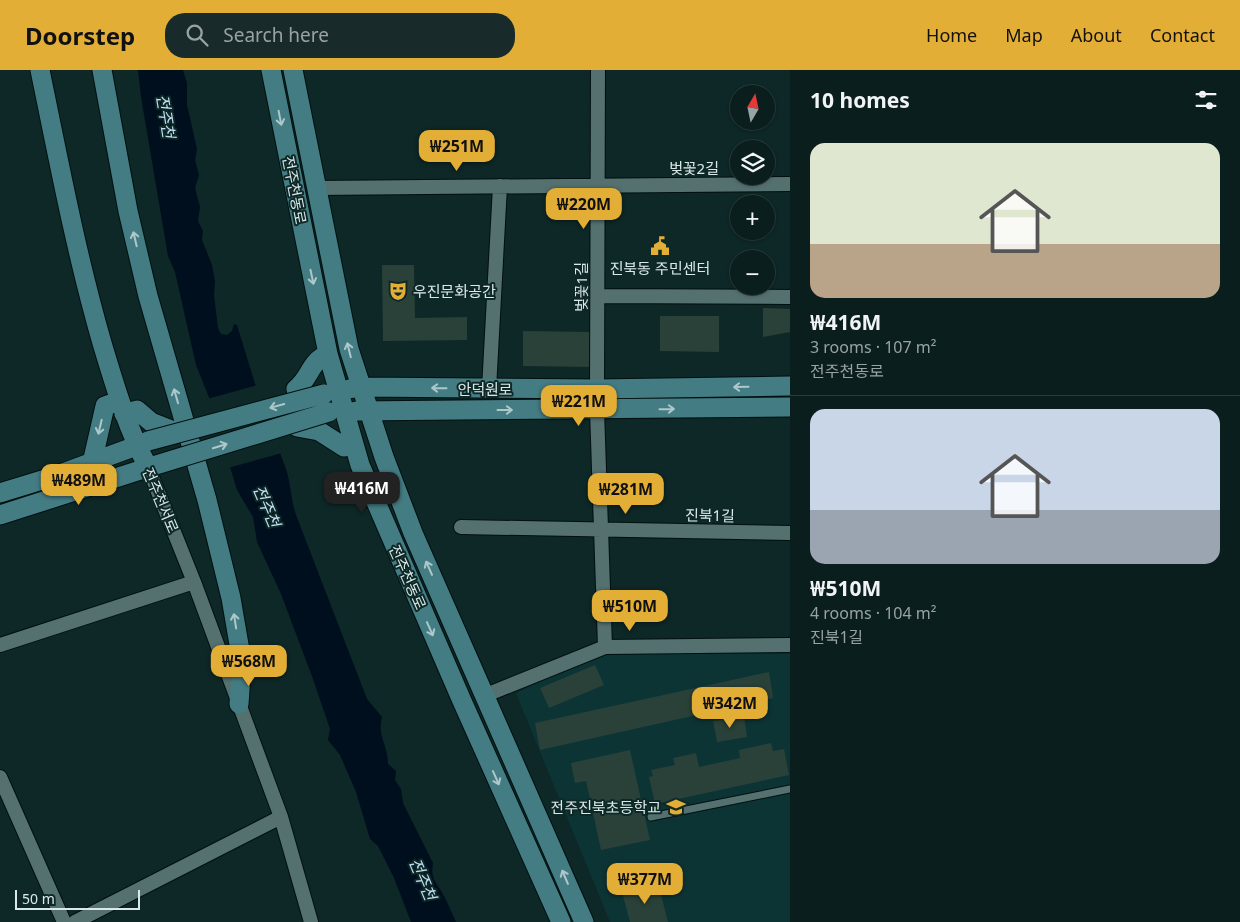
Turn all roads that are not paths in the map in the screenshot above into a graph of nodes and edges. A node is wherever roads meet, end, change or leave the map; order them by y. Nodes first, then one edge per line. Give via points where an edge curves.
1 (40, 70) edge
2 (102, 70) edge
3 (271, 70) edge
4 (293, 70) edge
5 (598, 70) edge
6 (598, 184) junction
7 (790, 184) edge
8 (500, 186) junction
9 (316, 188) junction
10 (598, 296) junction
11 (790, 297) edge
12 (323, 356) junction
13 (790, 386) edge
14 (360, 387) junction
15 (489, 389) junction
16 (597, 389) junction
17 (331, 392) junction
18 (299, 400) junction
19 (790, 407) edge
20 (127, 408) junction
21 (368, 410) junction
22 (597, 410) junction
23 (336, 412) junction
24 (297, 422) junction
25 (179, 433) junction
26 (345, 442) junction
27 (142, 443) junction
28 (92, 463) junction
29 (152, 466) junction
30 (0, 493) edge
31 (0, 515) edge
32 (461, 527) dead end
33 (600, 529) junction
34 (790, 533) edge
35 (194, 582) junction
36 (0, 645) edge
37 (790, 645) edge
38 (605, 647) junction
39 (486, 695) junction
40 (240, 704) junction
41 (0, 777) edge
42 (790, 788) edge
43 (281, 817) junction
44 (651, 817) dead end
45 (64, 922) edge
46 (75, 922) edge
47 (311, 922) edge
48 (561, 922) edge
49 (584, 922) edge

1 - 20 street, 전주천서로 via 82,276
40 -> 2 street via 242,662 231,598 148,296
3 -> 12 street, 전주천동로
4 - 9 street, 전주천동로
5 - 6 street, 벚꽃1길
6 - 7 street, 벚꽃2길
6 - 8 street
6 - 10 street, 벚꽃1길
8 - 9 street
8 - 15 street
14 -> 9 street, 전주천동로 via 349,349
10 - 11 street
10 - 16 street, 벚꽃1길
12 - 17 street, 전주천동로
12 - 18 street via 296,389
13 -> 16 street, 안덕원로
15 -> 14 street, 안덕원로
14 - 17 street, 안덕원로
14 - 21 street, 전주천동로
15 - 16 street, 안덕원로
17 - 18 street, 안덕원로, bridge
17 - 23 street, 전주천동로
18 -> 25 street, 안덕원로, bridge
22 -> 19 street, 안덕원로
20 - 25 street via 150,422
20 - 27 street, 전주천서로
20 -> 28 street via 105,406
21 -> 22 street, 안덕원로
21 - 23 street, 안덕원로
39 -> 21 street, 전주천동로 via 413,532
22 - 33 street
23 - 24 street, 안덕원로, bridge
23 - 26 street, 전주천동로
24 - 26 street via 298,427 319,431
29 -> 24 street, 안덕원로, bridge
25 - 27 street, 안덕원로, bridge
26 -> 48 street, 전주천동로
27 - 28 street, 안덕원로
27 - 29 street, 전주천서로
28 - 30 street, 안덕원로
29 - 31 street, 안덕원로
29 - 35 street, 전주천서로
32 - 33 street, 진북1길
33 - 34 street, 진북1길
33 - 38 street
35 - 36 street
35 - 40 street, 전주천서로
37 - 38 street
38 - 39 street
49 -> 39 street, 전주천동로
40 - 43 street, 전주천서로
41 - 45 street
42 - 44 lane
43 - 46 street
43 - 47 street, 전주천서로

